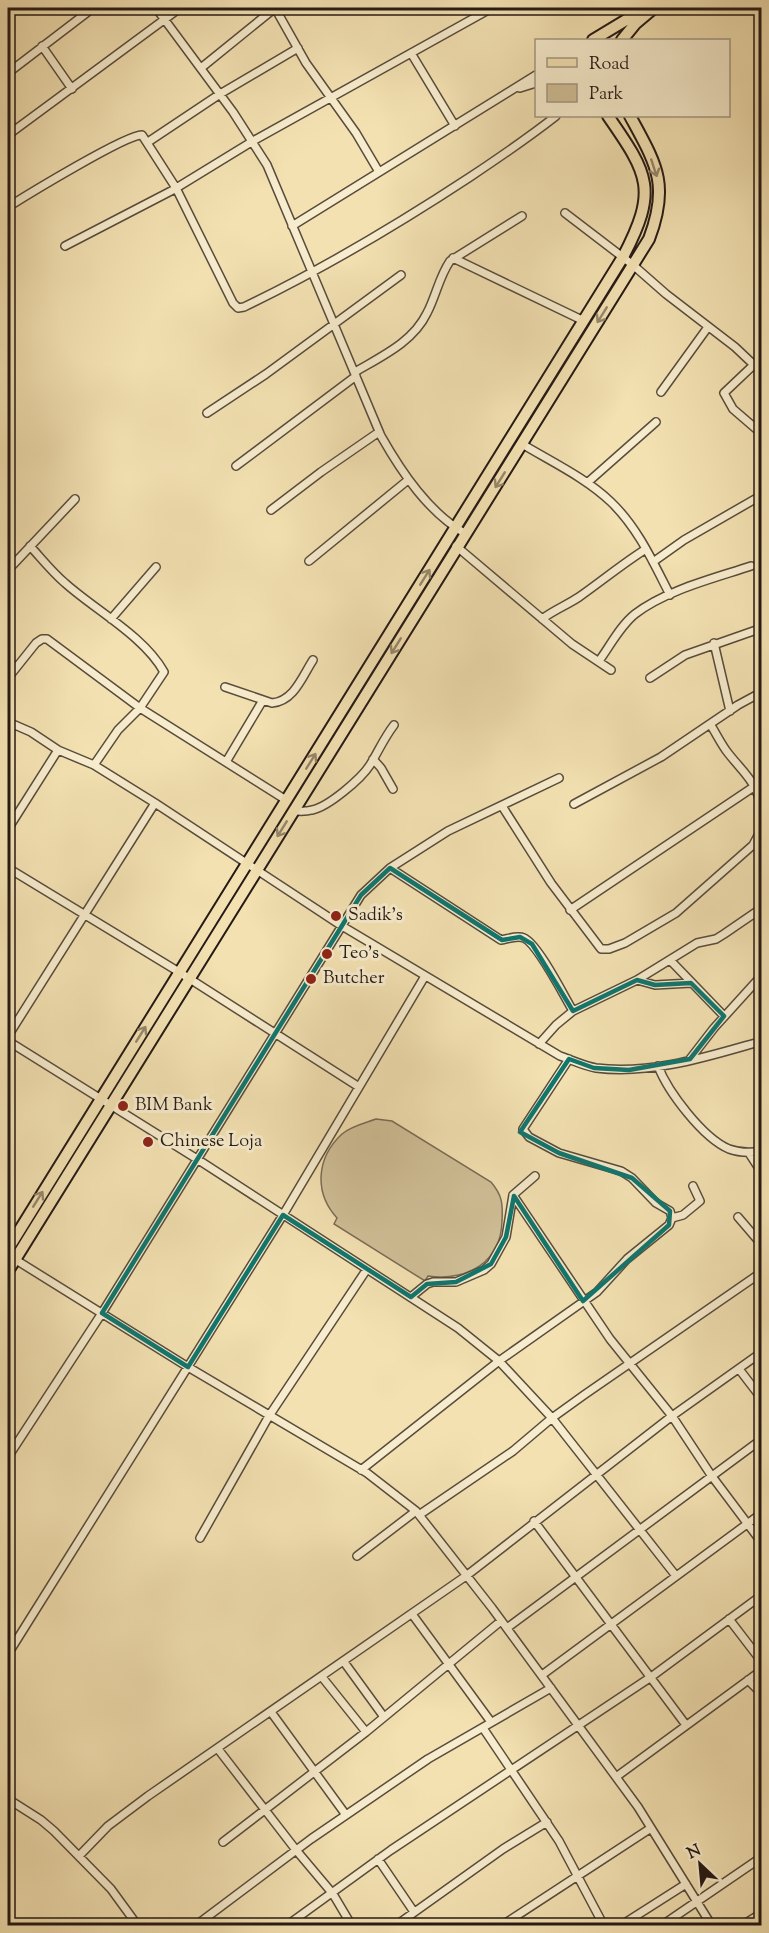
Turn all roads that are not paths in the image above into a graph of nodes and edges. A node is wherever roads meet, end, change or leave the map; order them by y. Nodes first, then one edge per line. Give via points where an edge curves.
1 (13, 8) edge
2 (93, 8) edge
3 (156, 8) edge
4 (180, 8) edge
5 (275, 8) edge
6 (492, 8) edge
7 (646, 8) edge
8 (654, 8) edge
9 (8, 12) edge
10 (164, 18) junction
11 (594, 39) edge
12 (623, 39) edge
13 (42, 46) junction
14 (298, 48) junction
15 (411, 53) junction
16 (201, 68) junction
17 (8, 73) edge
18 (535, 76) edge
19 (535, 83) edge
20 (72, 89) junction
21 (508, 92) junction
22 (220, 94) junction
23 (331, 97) junction
24 (555, 117) edge
25 (609, 117) edge
26 (630, 117) edge
27 (454, 126) junction
28 (8, 135) edge
29 (253, 141) junction
30 (148, 142) junction
31 (379, 172) junction
32 (176, 188) junction
33 (8, 207) edge
34 (565, 213) dead end
35 (522, 216) dead end
36 (292, 226) junction
37 (65, 246) dead end
38 (623, 257) junction
39 (453, 258) junction
40 (633, 265) junction
41 (311, 274) junction
42 (401, 275) dead end
43 (584, 321) junction
44 (333, 323) junction
45 (708, 327) junction
46 (762, 357) edge
47 (753, 364) junction
48 (356, 374) junction
49 (661, 392) dead end
50 (207, 413) dead end
51 (656, 422) dead end
52 (379, 432) junction
53 (762, 434) edge
54 (522, 444) junction
55 (236, 466) dead end
56 (408, 480) junction
57 (587, 483) junction
58 (762, 495) edge
59 (75, 499) dead end
60 (271, 510) dead end
61 (455, 528) junction
62 (466, 534) junction
63 (448, 540) junction
64 (30, 546) junction
65 (458, 548) junction
66 (646, 549) junction
67 (309, 561) dead end
68 (653, 562) junction
69 (751, 566) dead end
70 (156, 567) dead end
71 (8, 570) edge
72 (670, 595) junction
73 (111, 619) junction
74 (542, 619) junction
75 (762, 628) edge
76 (714, 643) junction
77 (313, 660) dead end
78 (599, 662) junction
79 (611, 670) dead end
80 (8, 678) edge
81 (650, 678) dead end
82 (225, 687) dead end
83 (762, 692) edge
84 (263, 700) junction
85 (140, 708) junction
86 (730, 711) junction
87 (8, 722) edge
88 (710, 724) junction
89 (394, 725) dead end
90 (326, 736) junction
91 (336, 742) junction
92 (58, 750) junction
93 (373, 759) junction
94 (226, 762) junction
95 (94, 765) junction
96 (559, 778) dead end
97 (755, 786) junction
98 (393, 789) dead end
99 (286, 800) junction
100 (155, 803) junction
101 (574, 804) dead end
102 (502, 806) junction
103 (293, 811) junction
104 (762, 816) edge
105 (762, 823) edge
106 (8, 829) edge
107 (251, 867) junction
108 (8, 868) edge
109 (390, 868) junction
110 (762, 908) edge
111 (570, 910) junction
112 (85, 916) junction
113 (342, 926) junction
114 (670, 960) junction
115 (762, 975) edge
116 (184, 976) junction
117 (425, 976) junction
118 (637, 980) junction
119 (691, 983) junction
120 (573, 1011) junction
121 (724, 1016) junction
122 (275, 1033) junction
123 (8, 1036) edge
124 (8, 1041) edge
125 (762, 1041) edge
126 (539, 1044) junction
127 (569, 1059) junction
128 (690, 1059) junction
129 (658, 1066) junction
130 (359, 1087) junction
131 (100, 1099) junction
132 (111, 1106) junction
133 (762, 1151) edge
134 (749, 1153) junction
135 (197, 1159) junction
136 (762, 1173) edge
137 (535, 1176) dead end
138 (693, 1186) dead end
139 (513, 1195) junction
140 (283, 1215) junction
141 (738, 1217) dead end
142 (672, 1218) junction
143 (762, 1245) edge
144 (8, 1249) edge
145 (11, 1257) edge
146 (367, 1269) junction
147 (8, 1271) edge
148 (762, 1272) edge
149 (411, 1298) junction
150 (583, 1301) junction
151 (102, 1313) junction
152 (762, 1352) edge
153 (499, 1361) junction
154 (629, 1363) junction
155 (188, 1367) junction
156 (739, 1369) junction
157 (762, 1400) edge
158 (269, 1416) junction
159 (672, 1416) junction
160 (552, 1418) junction
161 (762, 1439) edge
162 (8, 1457) edge
163 (361, 1470) junction
164 (597, 1474) junction
165 (711, 1475) junction
166 (417, 1513) junction
167 (762, 1513) edge
168 (534, 1521) junction
169 (747, 1523) junction
170 (640, 1528) junction
171 (200, 1538) dead end
172 (762, 1543) edge
173 (357, 1556) dead end
174 (466, 1575) junction
175 (576, 1576) junction
176 (676, 1576) junction
177 (762, 1595) edge
178 (412, 1614) junction
179 (729, 1619) junction
180 (501, 1621) junction
181 (612, 1624) junction
182 (507, 1628) junction
183 (8, 1654) edge
184 (344, 1662) junction
185 (762, 1662) edge
186 (449, 1663) junction
187 (762, 1670) edge
188 (542, 1676) junction
189 (322, 1677) junction
190 (651, 1677) junction
191 (748, 1680) junction
192 (551, 1688) junction
193 (762, 1694) edge
194 (271, 1713) junction
195 (384, 1717) junction
196 (491, 1722) junction
197 (578, 1725) junction
198 (686, 1725) junction
199 (483, 1728) junction
200 (366, 1732) junction
201 (219, 1749) junction
202 (512, 1770) junction
203 (315, 1773) junction
204 (616, 1777) junction
205 (8, 1799) edge
206 (266, 1810) junction
207 (346, 1815) junction
208 (547, 1822) junction
209 (651, 1828) junction
210 (224, 1842) dead end
211 (296, 1850) junction
212 (79, 1856) junction
213 (762, 1857) edge
214 (378, 1859) junction
215 (578, 1877) junction
216 (686, 1884) junction
217 (333, 1893) junction
218 (698, 1903) junction
219 (414, 1912) junction
220 (762, 1913) edge
221 (516, 1917) junction
222 (138, 1926) edge
223 (195, 1926) edge
224 (286, 1926) edge
225 (352, 1926) edge
226 (395, 1926) edge
227 (501, 1926) edge
228 (521, 1926) edge
229 (604, 1926) edge
230 (620, 1926) edge
231 (661, 1926) edge
232 (712, 1926) edge
233 (741, 1926) edge

1 - 9 street
2 - 13 street
3 - 10 street
4 - 10 street
5 - 14 street
5 - 16 street
6 - 15 street
7 - 11 main road
8 - 12 main road
10 - 16 street
10 - 20 street
13 - 17 street
13 - 20 street
14 - 22 street
14 - 23 street
15 - 23 street
15 - 27 street
16 - 22 street
18 - 21 street
19 - 21 street
20 - 28 street
21 - 27 street
22 - 29 street
22 - 30 street
23 - 29 street
23 - 31 street
24 - 41 street via 422,210
25 - 38 main road via 634,155 645,190 638,229
26 -> 40 main road via 654,166 660,196 649,239
27 - 31 street
29 - 32 street
29 - 36 street
30 - 32 street
30 - 33 street via 142,135 136,135
31 - 36 street
32 - 37 street
32 - 41 street via 238,308
34 - 38 street
35 - 39 street
36 - 41 street
38 - 40 street
38 - 43 main road
39 - 43 street
39 - 48 street via 421,325
40 - 45 street
40 -> 54 main road
41 - 44 street
42 - 44 street
43 - 61 main road
44 - 48 street
44 - 50 street
45 - 47 street
45 - 49 street
46 - 47 street
47 - 53 street via 727,389 724,397
48 - 52 street
48 - 55 street
51 - 57 street
52 - 56 street
52 - 60 street
54 - 57 street
54 -> 62 main road
56 - 61 street
56 - 67 street
57 - 66 street via 611,502
58 - 68 street
59 - 64 street
61 - 62 street
61 - 63 main road
62 - 65 main road
63 - 65 street
90 -> 63 main road
64 - 71 street
64 - 73 street via 64,583
65 - 74 street
65 -> 91 main road
66 - 68 street
66 - 74 street
68 - 72 street
69 - 72 street
70 - 73 street
72 - 78 street via 626,622
73 - 85 street via 164,672
74 - 78 street
75 - 76 street
76 - 81 street via 685,655
76 - 86 street
77 - 84 street via 289,698 272,703
78 - 79 street
80 - 85 street via 36,643 47,639
82 - 84 street
83 - 86 street
84 - 94 street
85 - 94 street
85 - 95 street via 118,730
86 - 88 street
87 - 92 street
88 - 97 street
88 - 101 street via 661,757
89 - 93 street
90 - 91 main road
99 -> 90 main road
91 - 103 main road
92 - 95 street
92 - 106 street
93 - 98 street
93 - 103 street via 356,780 325,805
94 - 99 street
95 - 100 street
96 - 102 street
97 - 104 street
97 - 111 street
99 - 107 main road
100 - 107 street
100 - 112 street
102 - 109 street via 448,831
102 - 111 street
103 -> 107 main road
105 - 111 street via 753,845 710,885 676,913 625,943 601,949
107 - 113 street
107 - 116 main road
108 - 112 street
109 - 113 street via 361,895
109 - 120 street via 501,940 525,938
110 - 114 street via 716,939 697,943
112 - 116 street
112 - 123 street
113 - 117 street
113 - 122 street
114 - 118 street
114 - 119 street
115 - 121 street
116 - 122 street
131 -> 116 main road
116 - 132 main road
117 - 126 street
117 - 130 street
118 - 119 street via 655,985
118 - 120 street
119 - 121 street
120 - 126 street
121 - 128 street
122 - 130 street
122 - 135 street
124 - 131 street
125 - 128 street
126 - 127 street
127 - 129 street via 594,1068 628,1070
127 - 142 street via 524,1132 559,1153 621,1171 670,1211
128 - 129 street
129 - 134 street via 675,1098 712,1137 729,1149
130 - 140 street
131 - 132 street
144 -> 131 main road
132 - 135 street
132 - 145 main road
133 - 134 street
134 - 136 street
135 - 140 street
135 - 151 street
137 - 139 street
138 - 142 street via 700,1201 683,1215
139 - 149 street via 506,1237 491,1264 456,1282 427,1284
139 - 150 street
140 - 146 street
140 - 155 street
141 - 143 street
142 - 150 street via 669,1225
145 - 147 main road
145 - 151 street
146 - 149 street
146 - 158 street
148 - 154 street
149 - 153 street
150 - 153 street
150 - 154 street
151 - 155 street
151 - 162 street
152 - 156 street
153 - 160 street
153 - 163 street
154 - 159 street
154 - 160 street
155 - 158 street
155 - 183 street
156 - 157 street
156 - 159 street
158 - 163 street
158 - 171 street
159 - 164 street
159 - 165 street
160 - 164 street
160 - 166 street via 513,1451
161 - 165 street
163 - 166 street
164 - 168 street
164 - 170 street
165 - 169 street
165 - 170 street
166 - 173 street
166 - 174 street
167 - 169 street
168 - 174 street
168 - 175 street
169 - 172 street
169 - 176 street
170 - 175 street
170 - 176 street
174 - 178 street
174 - 180 street
175 - 181 street
175 - 182 street
176 - 181 street
177 - 179 street
178 - 184 street
178 - 186 street
179 - 185 street
179 - 190 street
180 - 182 street
180 - 186 street
181 - 188 street
181 - 190 street
182 - 188 street
184 - 189 street
184 - 195 street
186 - 195 street
186 - 196 street
187 - 191 street
188 - 192 street
189 - 194 street
189 - 200 street
190 - 197 street
190 - 198 street
191 - 193 street
191 - 198 street
192 - 196 street
192 - 197 street
194 - 201 street
194 - 203 street
195 - 200 street
196 - 199 street
197 - 202 street
197 - 204 street
198 - 204 street
199 - 202 street
199 - 207 street via 428,1759
200 - 203 street
201 - 206 street
201 - 212 street via 108,1826
202 - 208 street
202 - 214 street
203 - 206 street
203 - 207 street
204 - 209 street
205 - 212 street via 41,1820
206 - 210 street
206 - 211 street
207 - 211 street
208 - 215 street
208 - 219 street
209 - 215 street
209 - 216 street
211 - 217 street
211 - 223 street
212 - 222 street via 111,1889
213 - 218 street
214 - 217 street
214 - 219 street
215 - 221 street
215 - 229 street
216 - 218 street
216 - 230 street
217 - 224 street
217 - 225 street
218 - 231 street
218 - 232 street
219 - 226 street
220 - 233 street
221 - 227 street
221 - 228 street

